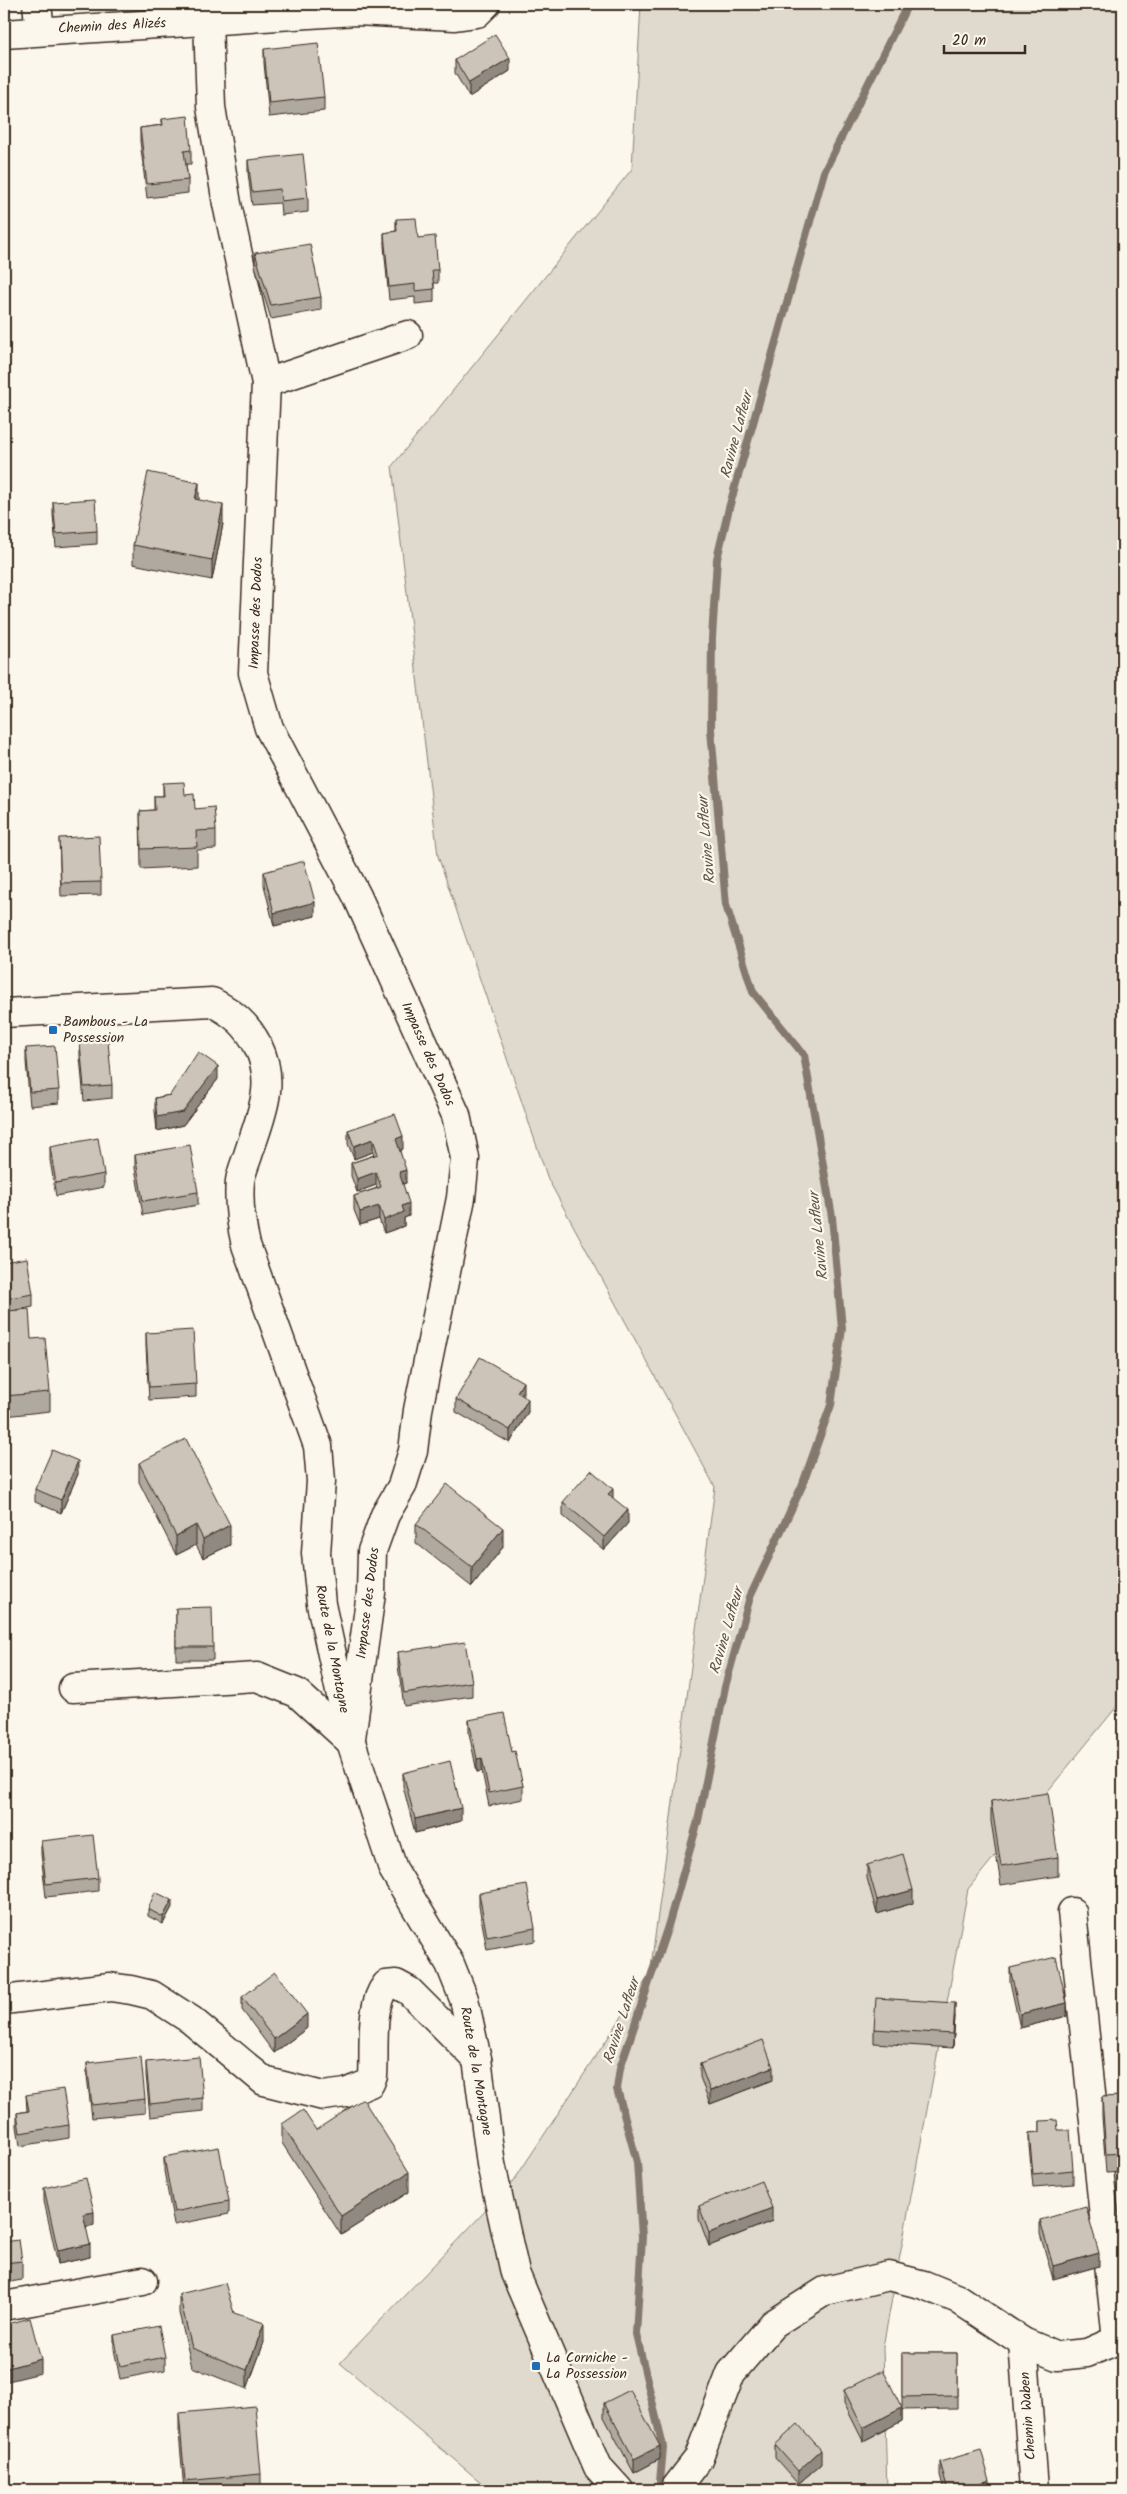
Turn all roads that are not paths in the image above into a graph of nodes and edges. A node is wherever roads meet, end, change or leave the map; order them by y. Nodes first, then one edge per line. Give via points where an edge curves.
1 (36, 4) edge
2 (486, 4) edge
3 (355, 8) edge
4 (208, 20) junction
5 (40, 30) junction
6 (4, 34) edge
7 (408, 335) dead end
8 (266, 383) junction
9 (4, 1013) edge
10 (73, 1688) dead end
11 (351, 1742) junction
12 (1072, 1912) dead end
13 (4, 2000) edge
14 (477, 2059) junction
15 (143, 2281) dead end
16 (4, 2306) edge
17 (1120, 2337) edge
18 (1023, 2342) junction
19 (619, 2490) edge
20 (674, 2490) edge
21 (1034, 2490) edge

1 - 5 street
2 - 3 street, Chemin des Alizés via 476,13 455,16
3 - 4 street, Chemin des Alizés
4 - 5 street, Chemin des Alizés
4 - 8 street, Impasse des Dodos via 211,107 226,204
5 - 6 street, Chemin des Alizés
7 - 8 street
8 - 11 street, Impasse des Dodos via 253,673 269,728 357,896 456,1115 465,1158 461,1198 412,1451 402,1486 385,1515 372,1551 371,1593
9 - 11 street, Route de la Montagne via 212,1002 244,1023 262,1054 268,1075 265,1099 240,1179 239,1212 246,1245 318,1446 321,1481 316,1553 321,1604
10 - 11 street via 256,1677 297,1692
11 - 14 street, Route de la Montagne via 393,1869 450,1964 464,1998
12 - 17 street
13 - 14 street via 110,1987 152,1995 191,2020 264,2081 323,2096 346,2093 370,2083 379,1994 386,1985 396,1984 409,1991
14 - 19 street, Route de la Montagne via 491,2164 515,2273 598,2467
15 - 16 street
17 - 18 street via 1087,2353 1057,2356
18 - 20 street via 958,2300 924,2285 889,2276 825,2291 773,2324 730,2373 698,2459
18 - 21 street, Chemin Waben

